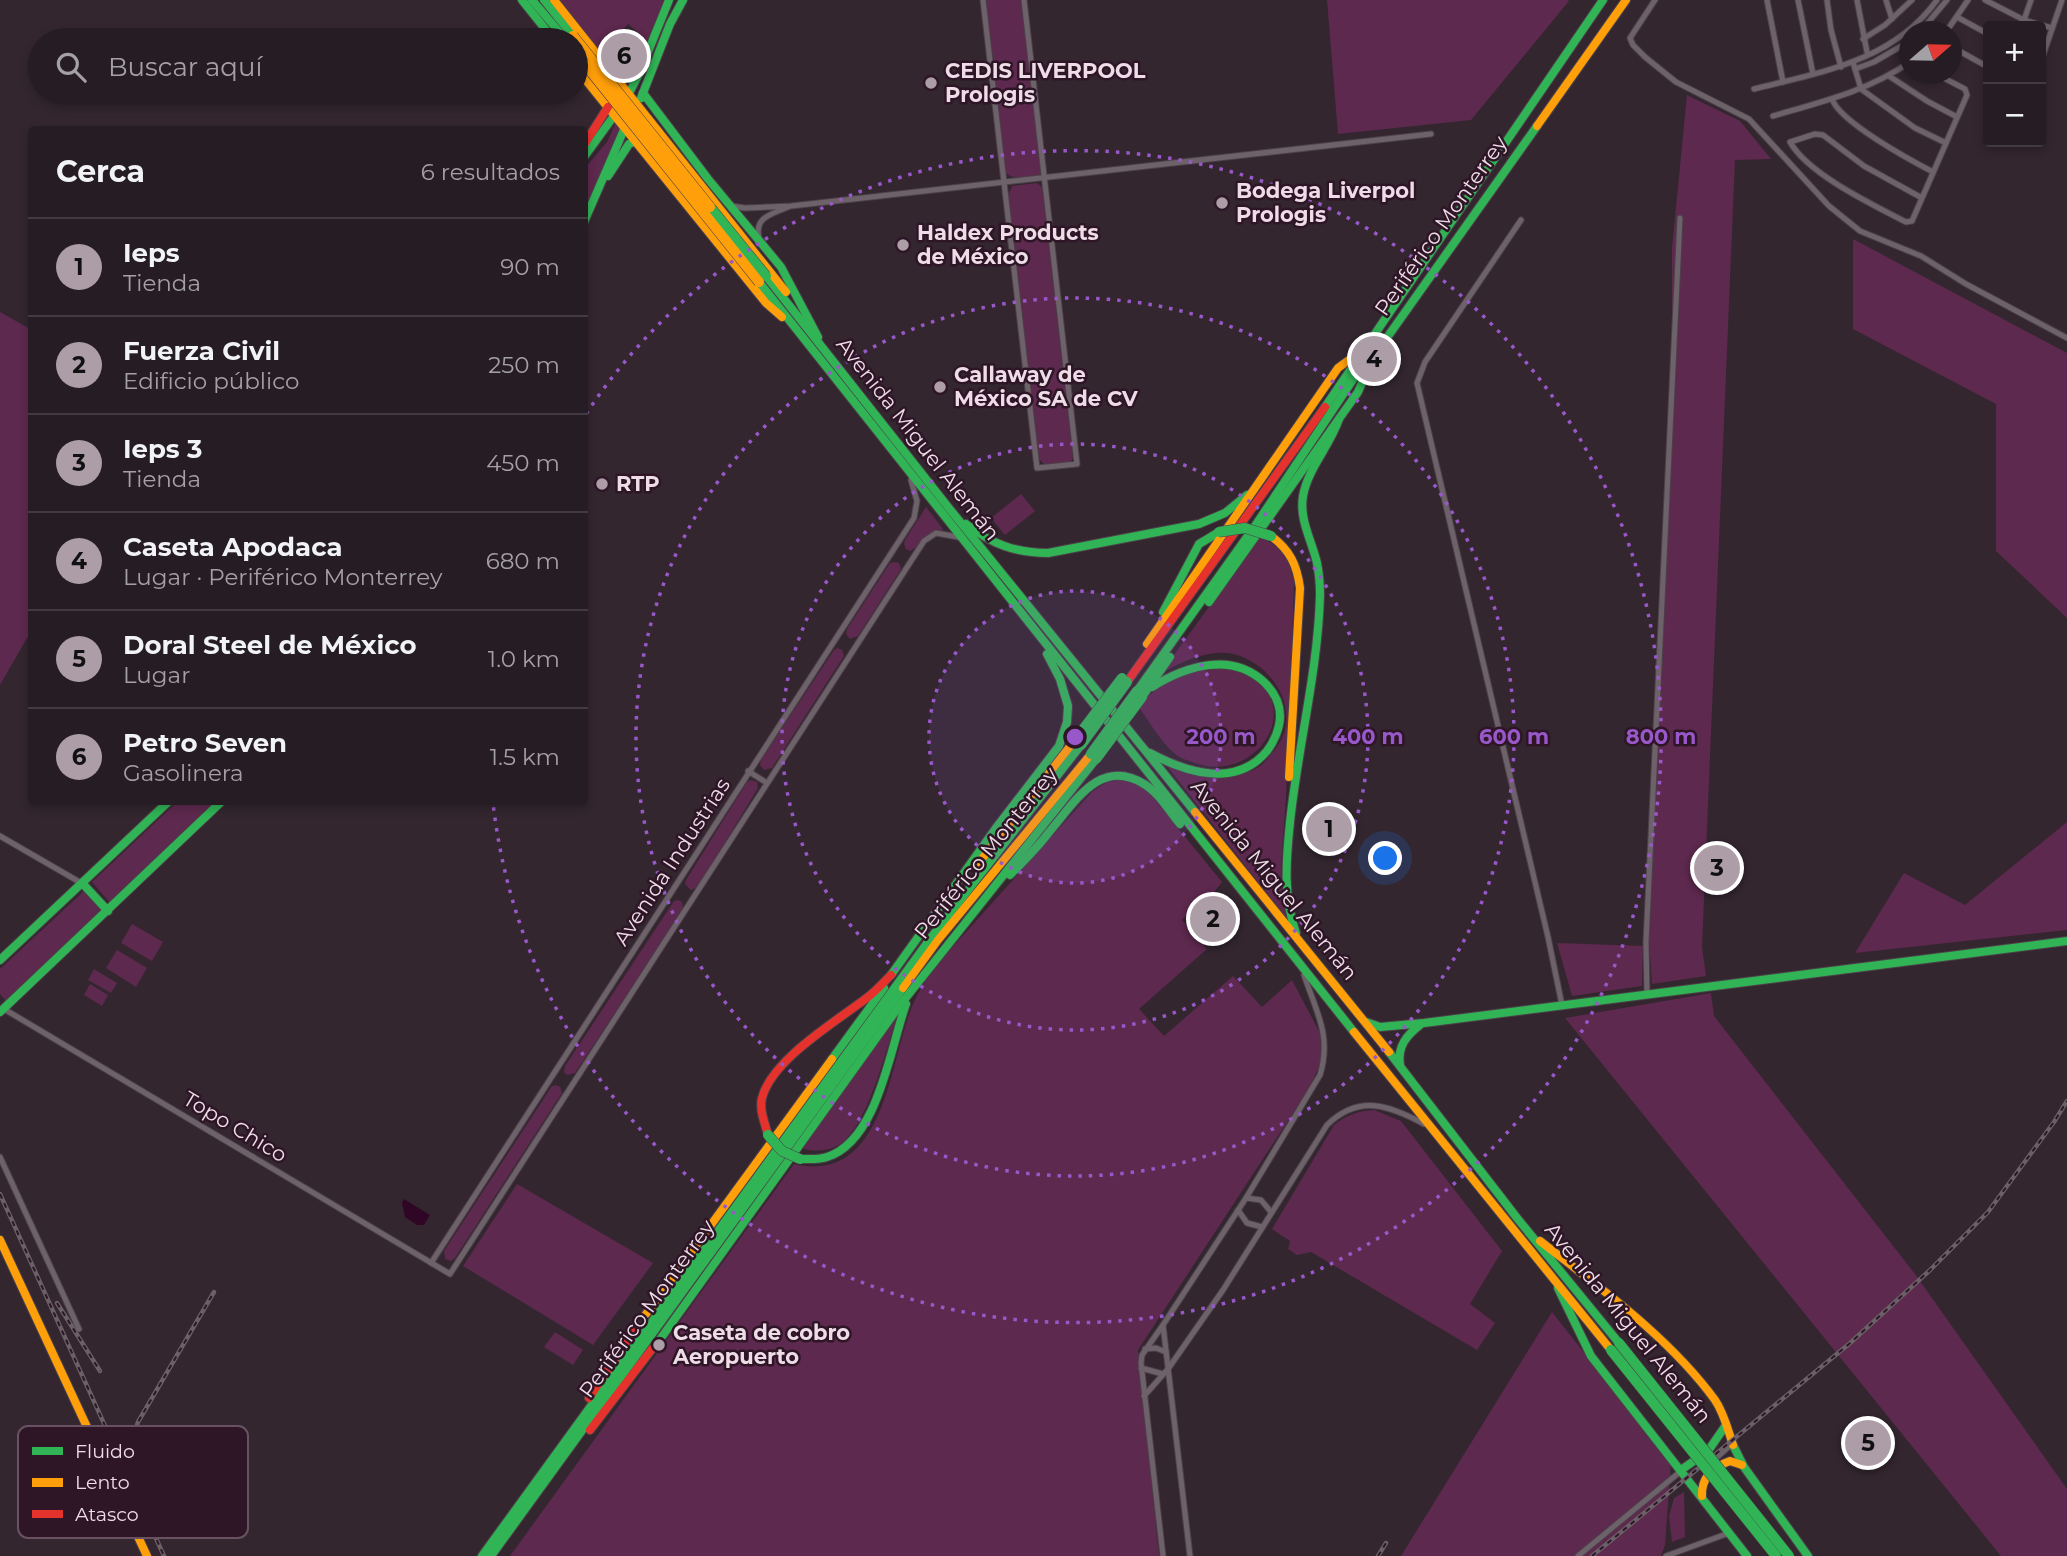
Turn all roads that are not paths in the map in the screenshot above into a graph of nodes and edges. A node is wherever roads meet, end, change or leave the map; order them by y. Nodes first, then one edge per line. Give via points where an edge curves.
1 (522, 0) edge
2 (532, 0) edge
3 (544, 0) edge
4 (554, 0) edge
5 (669, 0) edge
6 (683, 0) edge
7 (983, 0) edge
8 (1024, 0) edge
9 (1603, 0) edge
10 (1626, 0) edge
11 (1655, 0) edge
12 (1767, 0) edge
13 (1798, 0) edge
14 (1827, 0) edge
15 (1857, 0) edge
16 (1886, 0) edge
17 (1912, 0) edge
18 (1937, 0) edge
19 (1947, 0) edge
20 (1968, 0) edge
21 (1985, 0) edge
22 (2031, 0) edge
23 (2062, 0) edge
24 (1998, 3) edge
25 (2059, 10) junction
26 (2067, 12) edge
27 (1958, 18) junction
28 (1892, 19) junction
29 (2024, 20) junction
30 (1931, 21) edge
31 (1955, 21) edge
32 (544, 28) edge
33 (559, 28) edge
34 (562, 28) edge
35 (576, 28) edge
36 (2052, 28) junction
37 (1983, 31) edge
38 (1864, 38) junction
39 (588, 42) edge
40 (2046, 44) edge
41 (1899, 48) edge
42 (1867, 52) dead end
43 (1962, 53) edge
44 (588, 62) edge
45 (1983, 64) edge
46 (1849, 66) junction
47 (588, 68) edge
48 (641, 69) junction
49 (1899, 69) edge
50 (1813, 74) junction
51 (615, 76) junction
52 (1889, 76) junction
53 (1783, 82) junction
54 (588, 83) edge
55 (1955, 84) edge
56 (1754, 89) dead end
57 (1861, 89) junction
58 (630, 93) junction
59 (643, 93) junction
60 (597, 95) junction
61 (1832, 99) junction
62 (638, 104) junction
63 (611, 111) junction
64 (1773, 116) dead end
65 (1957, 117) junction
66 (625, 127) junction
67 (657, 127) junction
68 (1432, 134) dead end
69 (588, 140) edge
70 (637, 142) junction
71 (1946, 143) junction
72 (588, 151) edge
73 (687, 166) junction
74 (1933, 172) junction
75 (1043, 177) junction
76 (708, 179) junction
77 (1003, 182) junction
78 (1922, 198) junction
79 (595, 200) junction
80 (727, 202) junction
81 (791, 206) junction
82 (588, 214) edge
83 (1680, 218) dead end
84 (1521, 220) dead end
85 (764, 247) junction
86 (763, 279) junction
87 (788, 320) junction
88 (805, 326) junction
89 (2067, 338) edge
90 (823, 349) junction
91 (1364, 351) junction
92 (1374, 356) junction
93 (1339, 419) junction
94 (1270, 467) junction
95 (910, 473) junction
96 (948, 507) junction
97 (960, 537) junction
98 (1149, 641) junction
99 (1043, 643) junction
100 (1124, 680) junction
101 (1141, 693) junction
102 (1078, 743) junction
103 (1144, 749) junction
104 (1093, 757) junction
105 (748, 771) junction
106 (767, 783) junction
107 (1292, 798) junction
108 (164, 805) edge
109 (218, 805) edge
110 (0, 836) edge
111 (1206, 846) junction
112 (83, 884) junction
113 (108, 911) junction
114 (933, 918) junction
115 (968, 918) junction
116 (2067, 941) edge
117 (1300, 943) junction
118 (0, 960) edge
119 (1300, 966) junction
120 (893, 973) junction
121 (916, 985) junction
122 (1647, 995) junction
123 (1562, 1005) junction
124 (1, 1008) edge
125 (1360, 1017) junction
126 (1424, 1023) junction
127 (1401, 1067) junction
128 (1430, 1128) junction
129 (0, 1157) edge
130 (1246, 1198) junction
131 (1238, 1210) junction
132 (1271, 1212) junction
133 (1517, 1218) junction
134 (1263, 1227) junction
135 (0, 1240) edge
136 (431, 1263) junction
137 (450, 1274) joint
138 (1550, 1275) junction
139 (646, 1314) dead end
140 (1163, 1325) junction
141 (637, 1326) dead end
142 (79, 1329) dead end
143 (661, 1338) dead end
144 (1615, 1346) junction
145 (652, 1349) dead end
146 (1145, 1349) junction
147 (1166, 1352) junction
148 (1141, 1368) junction
149 (1165, 1371) junction
150 (1144, 1396) junction
151 (1726, 1425) junction
152 (87, 1426) edge
153 (1732, 1444) junction
154 (554, 1462) junction
155 (1744, 1466) junction
156 (1681, 1471) junction
157 (1701, 1472) dead end
158 (1703, 1499) junction
159 (1729, 1533) junction
160 (139, 1538) edge
161 (1689, 1546) junction
162 (1666, 1555) edge
163 (147, 1556) edge
164 (482, 1556) edge
165 (491, 1556) edge
166 (1164, 1556) edge
167 (1190, 1556) edge
168 (1578, 1556) edge
169 (1689, 1556) edge
170 (1747, 1556) edge
171 (1776, 1556) edge
172 (1789, 1556) edge
173 (1808, 1556) edge

1 - 32 main road
2 - 33 main road, Avenida Miguel Alemán
3 - 34 main road, Avenida Miguel Alemán
4 - 35 main road
5 - 48 main road
6 - 59 main road
7 - 77 street
8 - 75 street
9 - 91 main road, Periférico Monterrey
10 - 92 main road, Periférico Monterrey
11 - 89 street via 1630,37 1653,65 1676,82 1749,119 1829,206 1860,231 1921,256
12 - 53 street
13 - 50 street
14 - 46 street via 1831,30
15 - 38 street
16 - 28 street
17 - 28 street
18 - 46 street via 1904,36
19 - 30 street
20 - 27 street
21 - 24 street
22 - 29 street
23 - 25 street
24 - 29 street
25 - 26 street
25 - 36 street
27 - 31 street
27 - 37 street
28 - 38 street
29 - 36 street
36 - 40 street
38 - 42 street
39 - 51 main road
41 - 46 street via 1874,62
43 - 45 street
44 - 86 main road, Avenida Miguel Alemán, bridge
46 - 50 street
46 - 57 street
47 - 86 main road, Avenida Miguel Alemán, bridge
48 - 51 main road
48 - 58 main road
49 - 52 street
50 - 53 street
51 - 58 main road
51 - 60 main road via 610,87
52 - 57 street
52 - 65 street
53 - 56 street
54 - 60 main road
55 - 65 street via 1968,95
57 - 61 street
57 - 71 street via 1915,128
58 - 62 main road
58 - 63 main road
59 - 62 main road
59 - 76 main road
60 - 63 main road
61 - 64 street
61 - 74 street via 1837,109 1865,131
62 - 66 main road
62 - 67 main road
63 - 66 main road
63 - 69 main road
63 - 72 main road
65 - 71 street
66 - 70 main road
66 - 79 main road
67 - 70 main road via 640,125
67 - 73 main road
68 - 75 street
70 - 79 main road via 623,152
70 - 87 main road via 769,307
71 - 74 street
73 - 76 main road
73 - 88 main road via 779,282
74 - 78 street
75 - 77 street
75 - 77 street via 1077,464 1037,468
76 - 80 main road
77 - 81 street
78 - 78 street via 1864,166 1823,135 1791,141 1801,156 1829,178 1906,222 1912,221
79 - 82 main road
80 - 81 street via 742,208
80 - 85 main road
81 - 85 street via 761,221 758,233
83 - 122 street
84 - 123 street via 1425,362 1417,383
85 - 90 main road via 789,280
86 - 87 main road, Avenida Miguel Alemán
86 - 88 main road, Avenida Miguel Alemán
87 - 95 main road, Avenida Miguel Alemán
88 - 90 main road, Avenida Miguel Alemán
90 - 96 main road, Avenida Miguel Alemán
91 - 94 main road via 1338,368
91 - 100 main road, Periférico Monterrey
92 - 93 main road via 1363,384
92 - 101 main road, Periférico Monterrey via 1354,378
93 - 101 main road
93 - 107 main road via 1303,498 1304,524 1319,573 1319,606
94 - 96 main road via 1240,502 1217,517 1048,553 1025,553 997,545
94 - 98 main road
95 - 97 main road, Avenida Miguel Alemán
95 - 105 street, Avenida Industrias via 918,501 914,519
96 - 103 main road, Avenida Miguel Alemán
97 - 99 main road, Avenida Miguel Alemán
97 - 106 street, Avenida Industrias via 939,533 926,539
98 - 100 main road
98 - 107 main road, bridge via 1199,544 1219,532 1245,528 1271,536 1290,553 1300,588 1289,783
99 - 111 main road, Avenida Miguel Alemán
99 - 114 main road via 1066,696 1063,738
100 - 102 main road, Periférico Monterrey, bridge
101 - 103 main road via 1194,667 1240,666 1266,683 1280,716 1263,757 1239,771 1199,773 1174,766
101 - 104 main road, Periférico Monterrey, bridge
102 - 114 main road
102 - 154 main road, Periférico Monterrey via 930,939
103 - 117 main road, Avenida Miguel Alemán
104 - 115 main road
104 - 154 main road, Periférico Monterrey via 939,940
105 - 106 street
105 - 136 street, Avenida Industrias
106 - 137 street, Avenida Industrias
107 - 117 main road via 1287,894
108 - 112 main road
109 - 113 main road
110 - 112 street
111 - 115 main road via 1188,833 1144,784 1121,775 1104,777 1083,791 1042,842
111 - 119 main road, Avenida Miguel Alemán
112 - 113 main road
112 - 118 main road
113 - 124 main road
114 - 120 main road
115 - 121 main road
116 - 122 main road
117 - 125 main road, Avenida Miguel Alemán
119 - 128 main road, Avenida Miguel Alemán
119 - 130 street via 1323,1030 1325,1058 1314,1089
120 - 121 main road, bridge via 774,1074 762,1098 762,1115 768,1135 782,1151 800,1159 821,1160 850,1143 877,1097
120 - 139 main road
121 - 143 main road
122 - 123 main road
123 - 126 main road
124 - 136 street, Topo Chico
125 - 126 main road via 1380,1027
125 - 127 main road, Avenida Miguel Alemán
126 - 127 main road via 1402,1042
127 - 133 main road, Avenida Miguel Alemán
128 - 132 street via 1378,1106 1346,1110 1327,1125
128 - 138 main road, Avenida Miguel Alemán
129 - 142 street
130 - 131 street
130 - 132 street via 1261,1200
131 - 134 street via 1247,1223
131 - 140 street
132 - 134 street
133 - 144 main road, Avenida Miguel Alemán
133 - 151 main road via 1652,1332 1715,1400
134 - 149 street
135 - 152 main road
136 - 137 street, Topo Chico
138 - 144 main road, Avenida Miguel Alemán
138 - 156 main road via 1591,1356
140 - 146 street
140 - 147 street
141 - 154 main road via 565,1433
144 - 171 main road, Avenida Miguel Alemán, bridge
144 - 172 main road, Avenida Miguel Alemán, bridge
145 - 154 main road via 584,1438
146 - 147 street
146 - 148 street
147 - 149 street
148 - 149 street
148 - 150 street
149 - 150 street
149 - 167 street
150 - 166 street
151 - 153 main road
151 - 156 main road via 1708,1451
153 - 155 main road
153 - 157 street
154 - 164 main road, Periférico Monterrey
154 - 165 main road, Periférico Monterrey
155 - 158 main road via 1733,1460 1713,1469 1703,1481
155 - 173 main road
156 - 158 main road
156 - 168 street
158 - 159 main road
159 - 161 street
159 - 170 main road
160 - 163 main road
161 - 162 street
161 - 169 street

